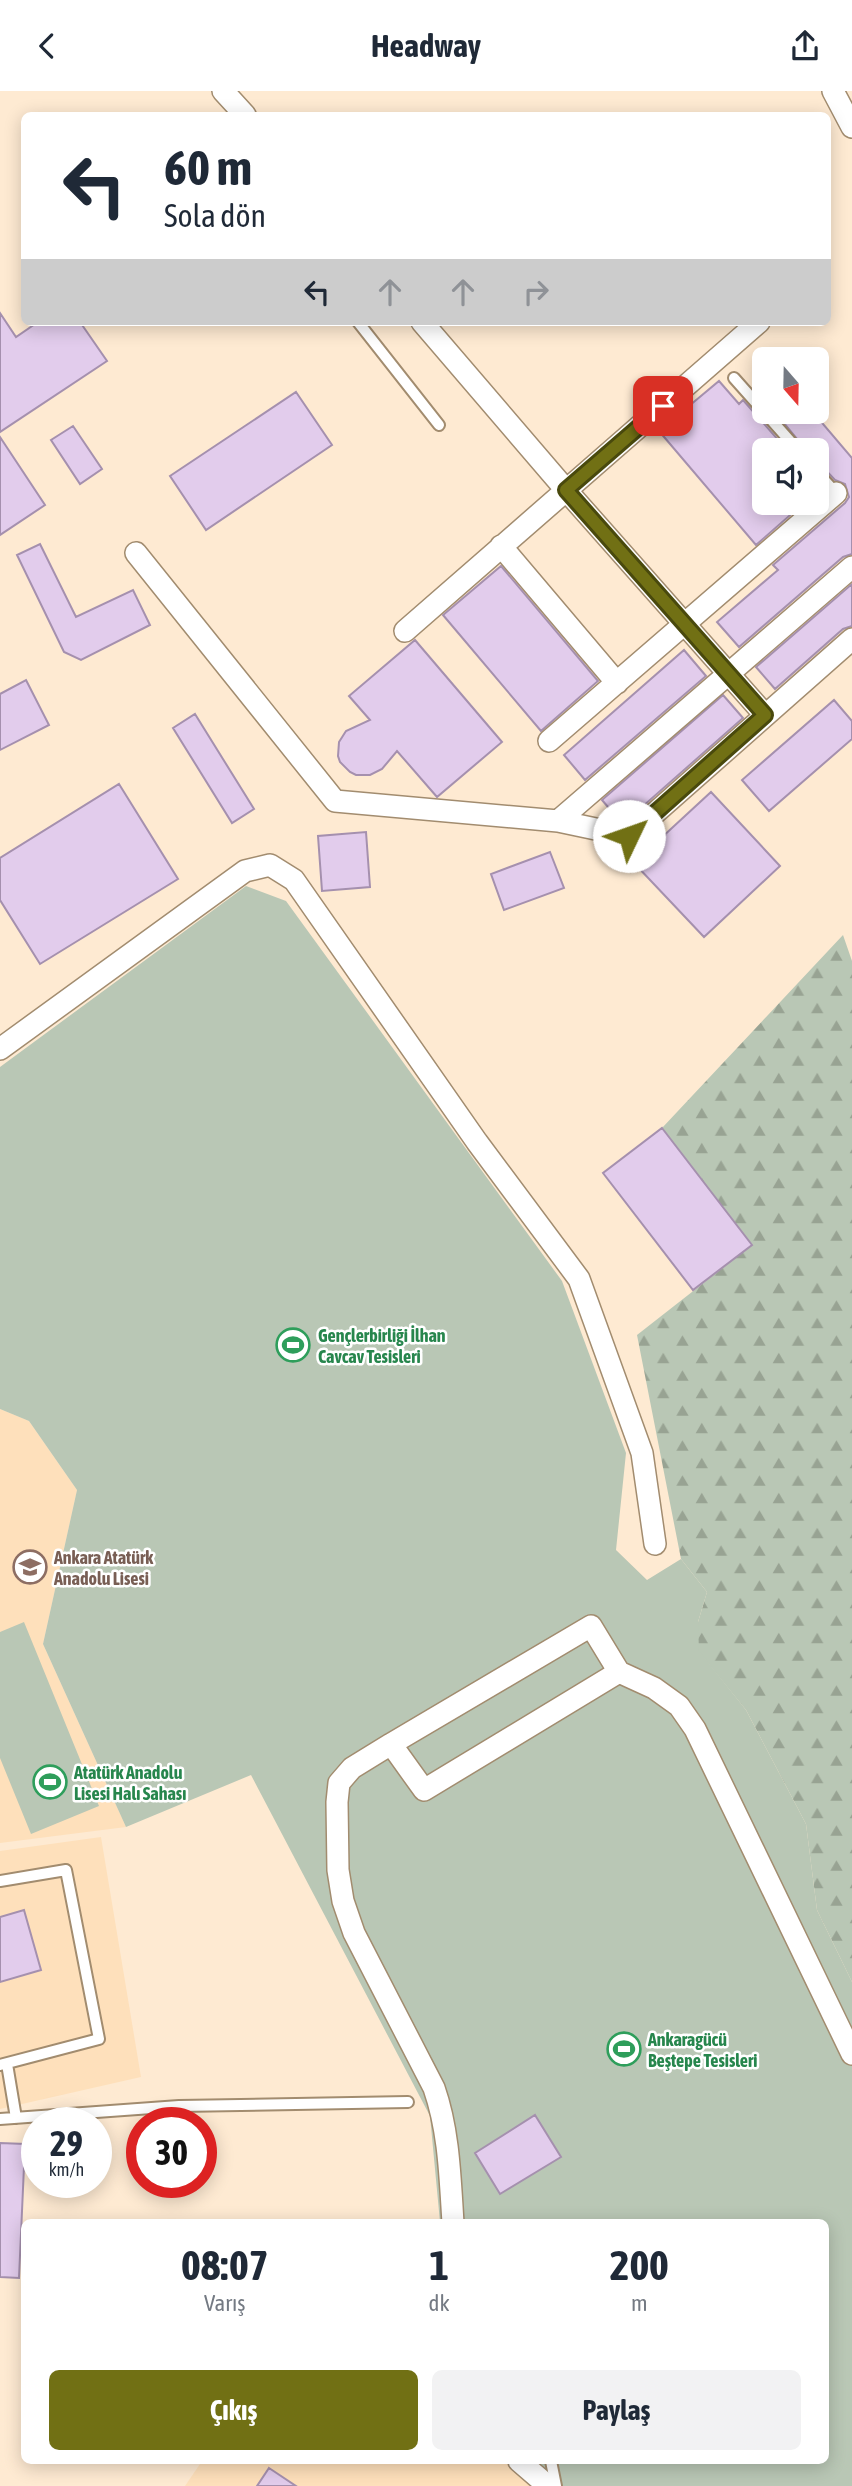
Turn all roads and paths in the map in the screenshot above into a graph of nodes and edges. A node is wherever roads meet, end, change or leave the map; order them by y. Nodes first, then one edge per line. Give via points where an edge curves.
1 (223, 91) edge
2 (833, 91) edge
3 (241, 112) edge
4 (852, 127) edge
5 (361, 326) edge
6 (425, 326) edge
7 (754, 326) edge
8 (734, 378) dead end
9 (439, 425) dead end
10 (787, 438) edge
11 (829, 485) edge
12 (566, 490) junction
13 (836, 493) joint
14 (501, 546) junction
15 (136, 553) dead end
16 (852, 567) edge
17 (685, 624) junction
18 (405, 631) dead end
19 (852, 639) edge
20 (729, 675) junction
21 (617, 683) junction
22 (765, 715) junction
23 (549, 741) dead end
24 (558, 821) junction
25 (0, 1049) edge
26 (655, 1544) dead end
27 (619, 1672) junction
28 (391, 1744) junction
29 (0, 1881) edge
30 (852, 2055) edge
31 (3, 2064) edge
32 (408, 2102) dead end
33 (16, 2118) junction
34 (0, 2119) edge
35 (453, 2219) edge
36 (522, 2464) edge
37 (552, 2464) edge
38 (548, 2486) edge
39 (556, 2486) edge

1 - 3 street
2 - 4 street
5 - 9 lane
6 - 12 street
7 - 12 street
8 - 10 lane
11 - 13 lane
12 - 14 street
12 - 17 street
13 - 17 street
14 - 18 street
14 - 21 street
15 - 24 street via 335,801
16 - 20 street
17 - 20 street
17 - 21 street
19 - 22 street
20 - 22 street
20 - 24 street
21 - 23 street
22 - 24 street via 629,836
25 - 26 street via 245,871 270,865 295,880 477,1142 579,1279 642,1453
27 - 28 street via 424,1790
27 - 28 street via 591,1626
27 - 30 street via 679,1706 695,1729
28 - 35 street via 352,1768 339,1783 338,1870 354,1933 442,2111
29 - 31 lane via 66,1870 99,2039
31 - 33 lane
32 - 33 lane via 179,2106
33 - 34 lane
36 - 38 street
37 - 39 lane

